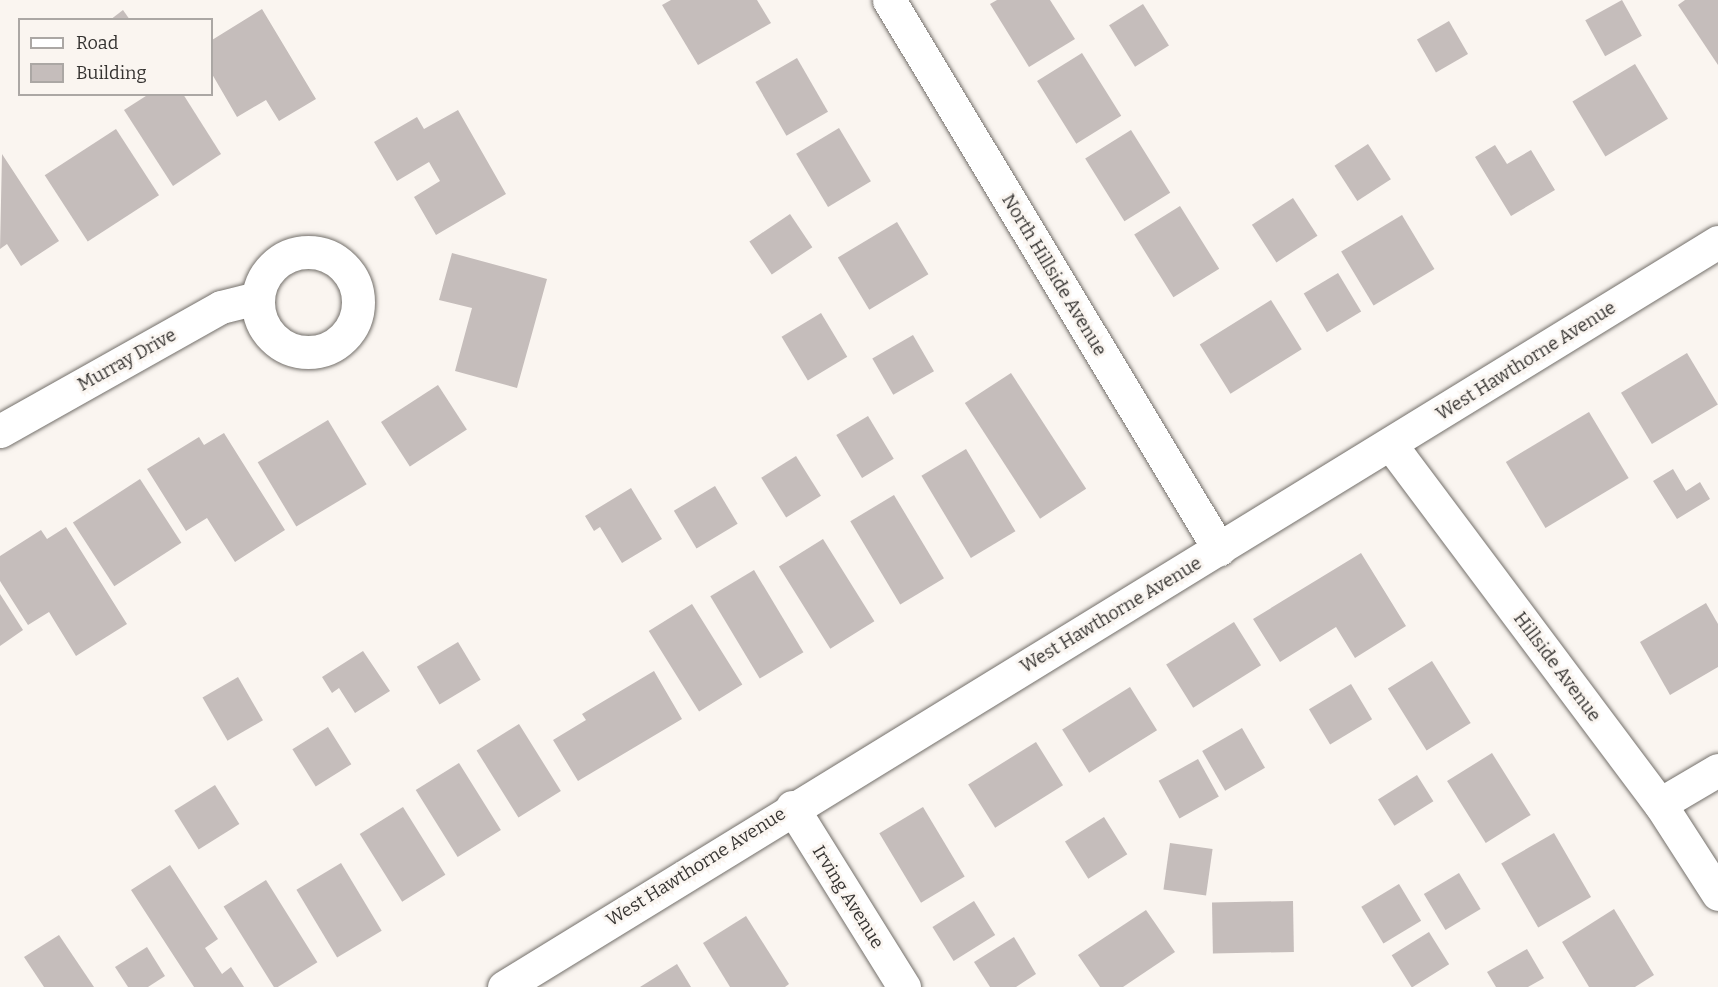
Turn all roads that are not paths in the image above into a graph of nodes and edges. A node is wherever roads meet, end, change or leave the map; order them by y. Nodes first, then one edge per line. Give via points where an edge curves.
1 (889, 0) edge
2 (1718, 242) edge
3 (257, 298) dead end
4 (0, 431) edge
5 (1391, 445) junction
6 (1219, 549) junction
7 (1718, 770) edge
8 (1660, 804) junction
9 (792, 807) junction
10 (1718, 894) edge
11 (504, 987) edge
12 (904, 987) edge

1 - 6 street, North Hillside Avenue
2 - 5 street, West Hawthorne Avenue
3 - 4 street, Murray Drive via 221,307
5 - 6 street, West Hawthorne Avenue
5 - 8 street, Hillside Avenue
6 - 9 street, West Hawthorne Avenue
7 - 8 street
8 - 10 street, Hillside Avenue
9 - 11 street, West Hawthorne Avenue
9 - 12 street, Irving Avenue

